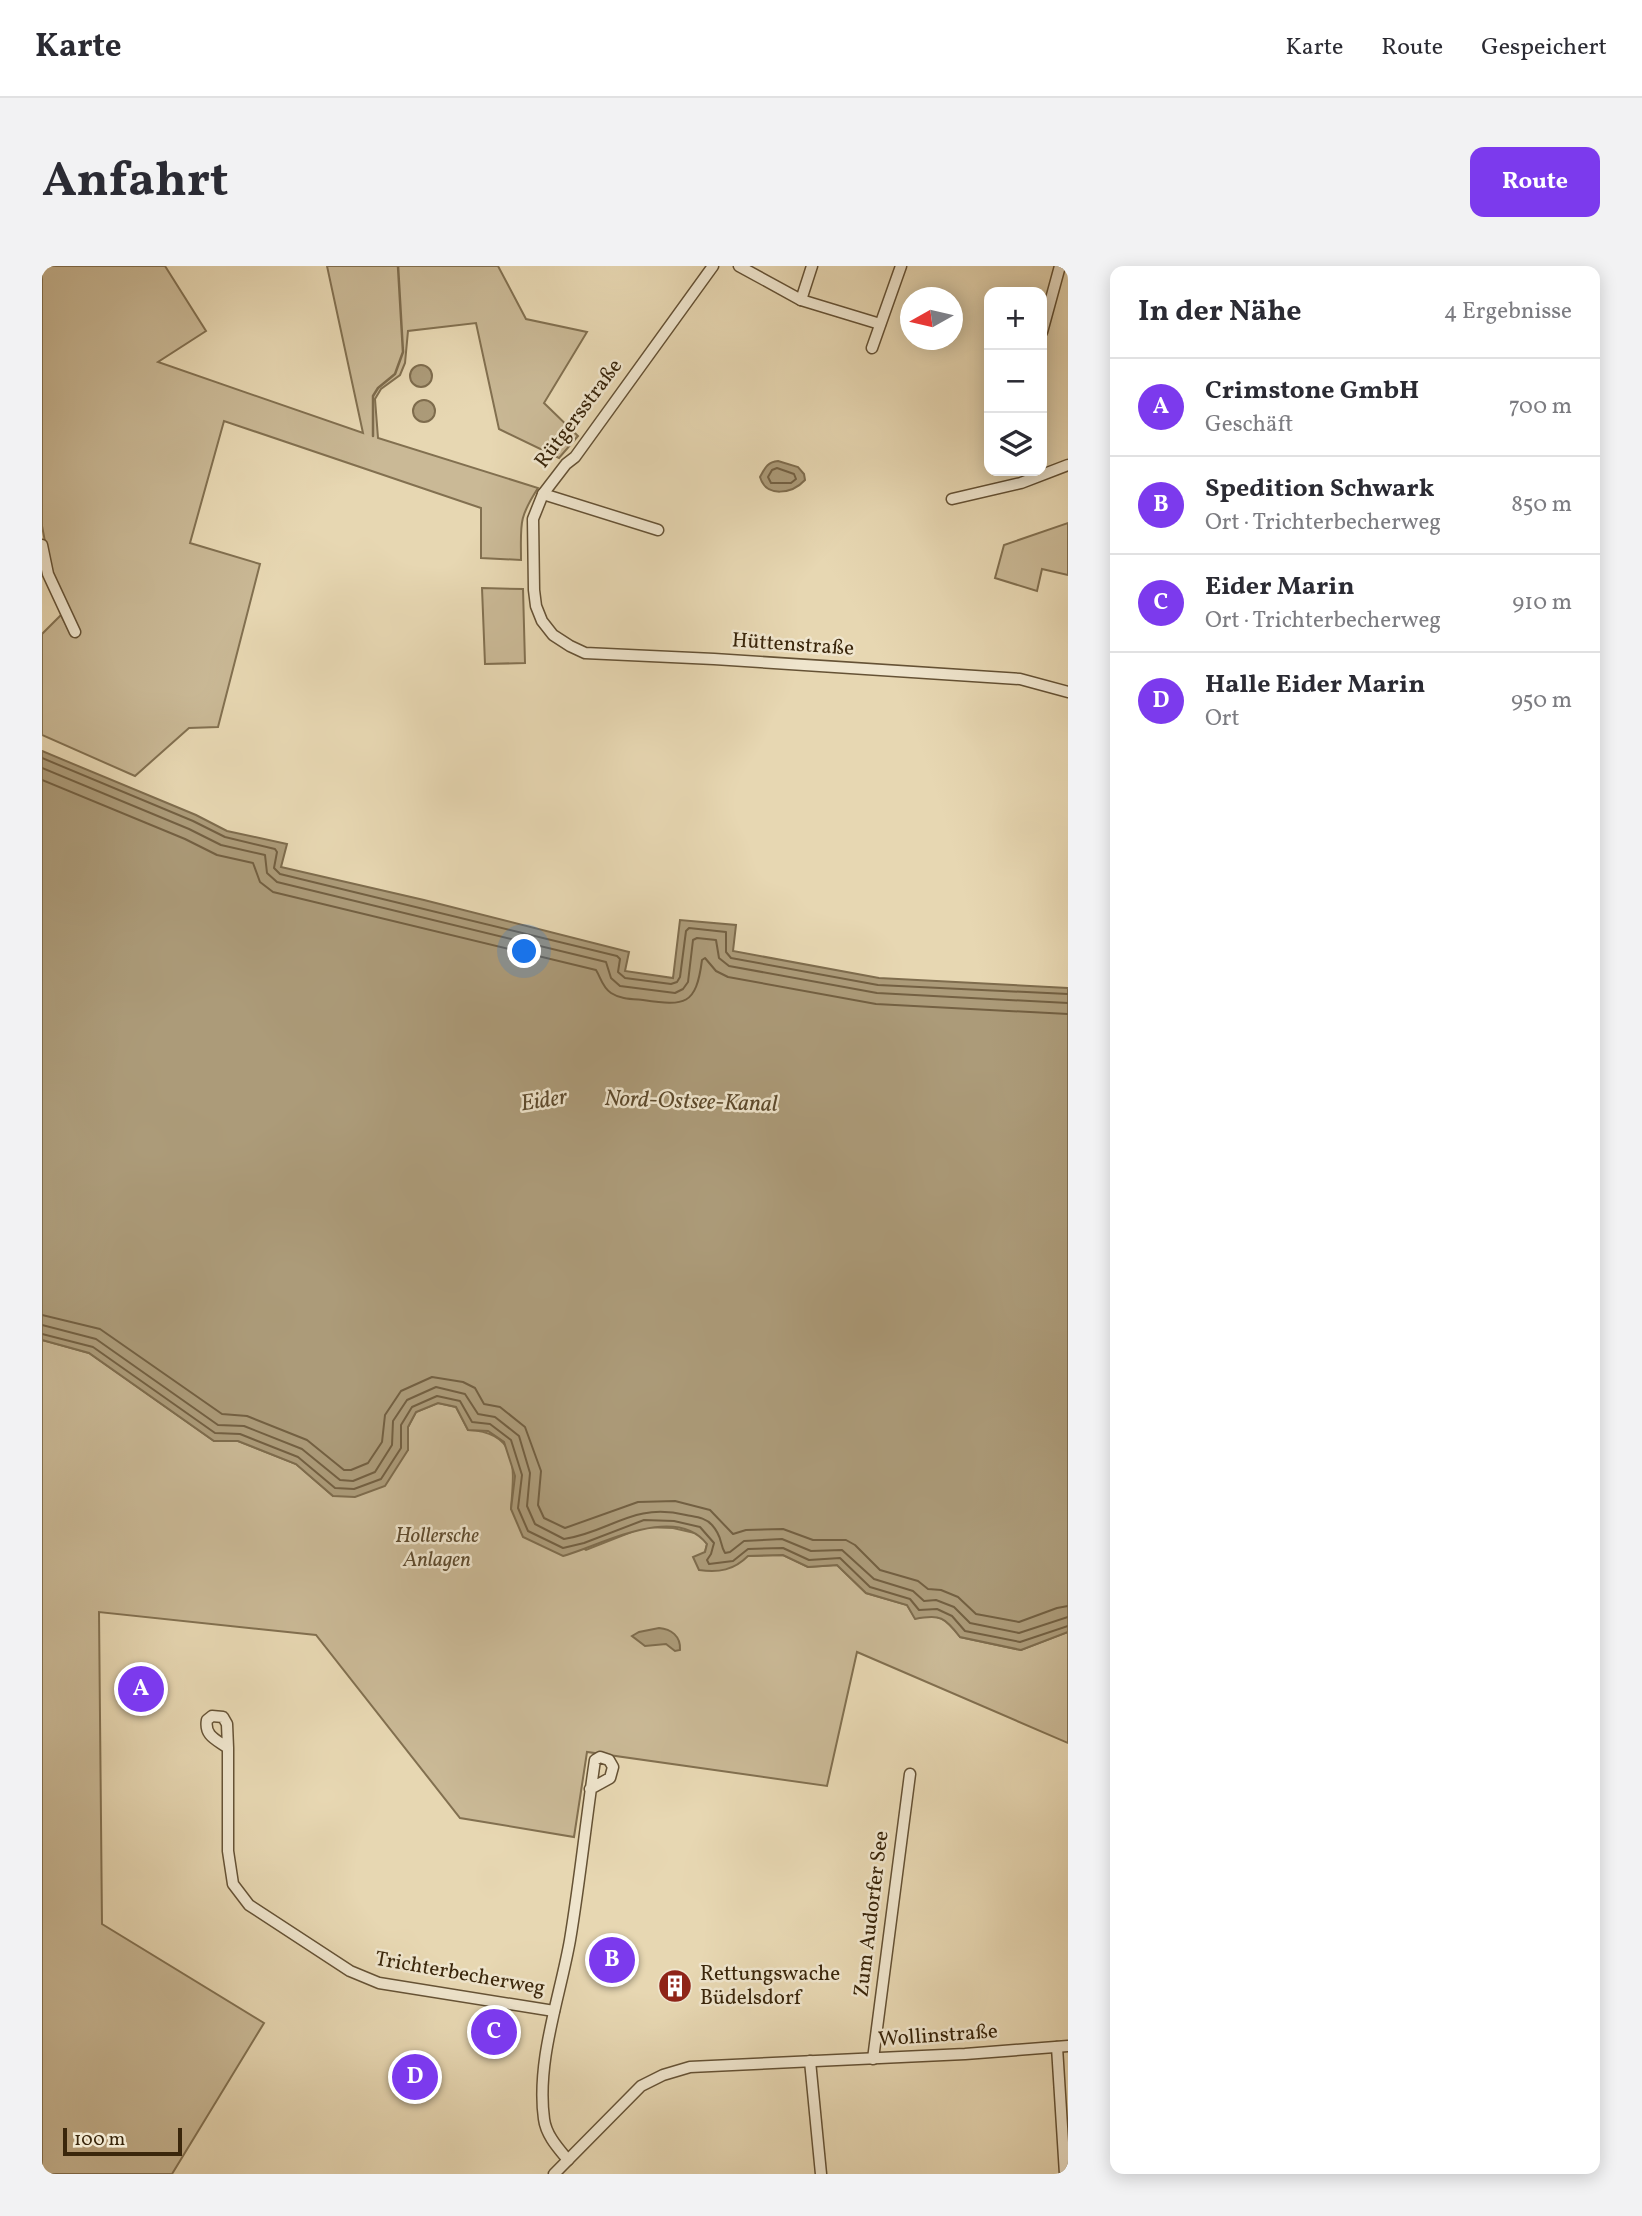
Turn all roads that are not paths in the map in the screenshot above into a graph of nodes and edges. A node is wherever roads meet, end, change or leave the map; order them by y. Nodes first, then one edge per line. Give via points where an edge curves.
1 (713, 266) edge
2 (739, 266) edge
3 (812, 266) edge
4 (901, 266) edge
5 (1060, 266) edge
6 (801, 300) junction
7 (1047, 314) edge
8 (880, 324) junction
9 (872, 348) dead end
10 (1068, 465) edge
11 (1020, 476) edge
12 (1021, 483) junction
13 (543, 494) junction
14 (952, 499) dead end
15 (658, 530) dead end
16 (42, 545) edge
17 (536, 606) joint
18 (75, 632) dead end
19 (1068, 692) edge
20 (228, 1748) dead end
21 (910, 1774) dead end
22 (590, 1789) dead end
23 (554, 2011) junction
24 (1063, 2046) edge
25 (873, 2059) junction
26 (810, 2061) junction
27 (568, 2160) junction
28 (554, 2174) edge
29 (821, 2174) edge
30 (1065, 2174) edge

1 - 13 street, Rütgersstraße via 575,457
2 - 6 street
3 - 6 street
4 - 8 street
5 - 7 street
6 - 8 street
8 - 9 street
10 - 12 street
11 - 12 street
12 - 14 street
13 - 15 street
13 - 17 street, Rütgersstraße via 533,519
16 - 18 street via 48,574
17 - 19 street, Hüttenstraße via 553,635 585,653 1020,678
20 - 23 street, Trichterbecherweg via 228,1851 233,1884 249,1905 350,1971 379,1983
21 - 25 street, Zum Audorfer See
22 - 23 street, Trichterbecherweg via 570,1938
23 - 27 street, Trichterbecherweg via 542,2087 544,2122
24 - 25 street, Wollinstraße
24 - 30 street
25 - 26 street, Wollinstraße
26 - 27 street, Wollinstraße via 690,2067 663,2075 635,2091
26 - 29 street
27 - 28 street, Wollinstraße

